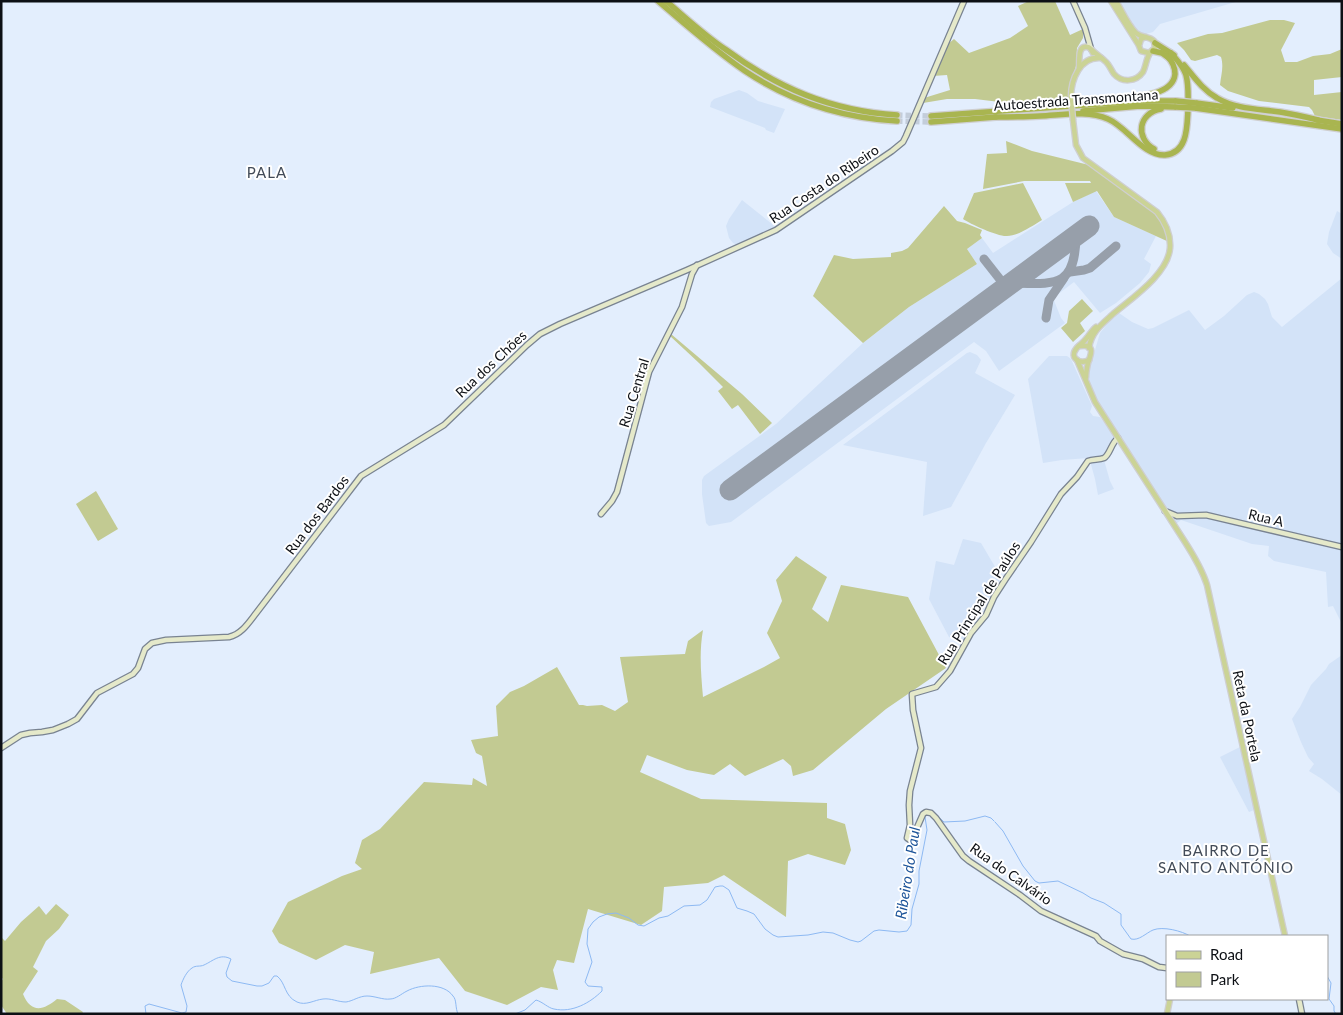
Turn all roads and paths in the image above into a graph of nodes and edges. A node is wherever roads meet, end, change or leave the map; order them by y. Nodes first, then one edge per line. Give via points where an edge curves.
1 (658, 1) edge
2 (666, 1) edge
3 (964, 1) edge
4 (1073, 1) edge
5 (1111, 1) edge
6 (1116, 1) edge
7 (1087, 35) junction
8 (1146, 37) junction
9 (1155, 43) junction
10 (1139, 46) junction
11 (1082, 48) junction
12 (1092, 50) junction
13 (1142, 51) junction
14 (1152, 51) junction
15 (1169, 55) junction
16 (1080, 58) junction
17 (1102, 58) junction
18 (1089, 59) junction
19 (1146, 60) junction
20 (1080, 68) junction
21 (1176, 106) junction
22 (1195, 108) junction
23 (994, 115) junction
24 (931, 119) tunnel mouth
25 (1306, 120) junction
26 (1342, 124) edge
27 (1342, 129) edge
28 (705, 262) joint
29 (697, 265) junction
30 (687, 270) junction
31 (690, 279) junction
32 (1102, 324) junction
33 (1080, 346) junction
34 (1090, 348) junction
35 (1077, 360) junction
36 (1089, 360) junction
37 (1086, 380) junction
38 (1118, 438) junction
39 (384, 462) joint
40 (1165, 510) junction
41 (602, 514) dead end
42 (1178, 516) junction
43 (1171, 519) junction
44 (1174, 524) junction
45 (1342, 547) edge
46 (1, 748) edge
47 (932, 814) joint
48 (1285, 935) edge
49 (1166, 968) edge
50 (1170, 1000) edge
51 (1299, 1000) edge
52 (1167, 1014) edge
53 (1302, 1014) edge

1 - 2 highway via 745,71 784,93 808,103 874,120 897,118 817,100 783,85 723,48
3 - 28 main road, Rua Costa do Ribeiro via 898,146 780,228
4 - 7 main road
5 - 10 main road
6 - 8 main road via 1135,31
7 - 11 main road
7 - 12 main road
8 - 9 main road
8 - 10 main road
9 - 14 main road
9 - 15 highway
10 - 13 main road
11 - 12 main road
11 - 16 main road
12 - 17 main road
12 - 18 main road
13 - 14 main road
13 - 19 main road
14 - 15 highway
14 - 19 main road
15 - 21 highway via 1178,66 1184,82 1184,130 1172,149 1160,151 1151,148 1142,134 1145,119 1157,110
15 - 23 highway via 1175,76 1170,86 1162,91
15 - 23 highway via 1179,62 1188,82 1185,138 1170,154 1150,152 1118,124 1097,115
15 - 25 highway via 1178,58 1202,87 1223,101
16 - 18 main road
16 - 20 main road
17 - 18 main road
17 - 19 main road via 1116,76 1128,80 1139,76
18 - 20 main road
20 - 32 main road, bridge via 1072,84 1071,97 1076,146 1083,158 1158,212 1170,239 1169,257 1161,271
21 - 22 highway, Autoestrada Transmontana, bridge
21 - 23 highway, Autoestrada Transmontana via 1132,101
22 - 25 highway, Autoestrada Transmontana
22 - 25 highway, Autoestrada Transmontana via 1275,120
23 - 24 highway, Autoestrada Transmontana
25 - 26 highway, Autoestrada Transmontana
25 - 27 highway, Autoestrada Transmontana
28 - 29 main road, Rua dos Chões
29 - 30 main road, Rua dos Chões
29 - 31 main road, Rua Central
30 - 31 main road
30 - 39 main road, Rua dos Chões via 540,334 444,425
31 - 41 main road, Rua Central via 681,310 648,375 618,489
32 - 33 main road
32 - 34 main road via 1092,337
33 - 34 main road
33 - 35 main road via 1074,353
34 - 36 main road via 1092,356
35 - 36 main road via 1082,363
35 - 37 main road, Reta da Portela
36 - 37 main road
37 - 38 main road, Reta da Portela via 1093,400
38 - 40 main road, Reta da Portela
38 - 47 main road, Rua Principal de Paúlos via 1106,456 1088,461 1064,490 1004,580 950,671 936,687 912,695 921,748 909,796 909,840 916,833 923,814
39 - 46 main road, Rua dos Bardos via 358,479 275,589 235,635 154,642 144,651 137,670 97,693 77,719 48,732 21,735
40 - 42 main road
40 - 43 main road, Reta da Portela
42 - 43 main road
42 - 44 main road
42 - 45 main road, Rua A via 1206,515
43 - 44 main road, Reta da Portela
44 - 48 main road, Reta da Portela via 1197,560 1207,585
47 - 49 main road, Rua do Calvário via 963,856 1041,911 1091,934 1119,952
50 - 52 main road
51 - 53 main road

